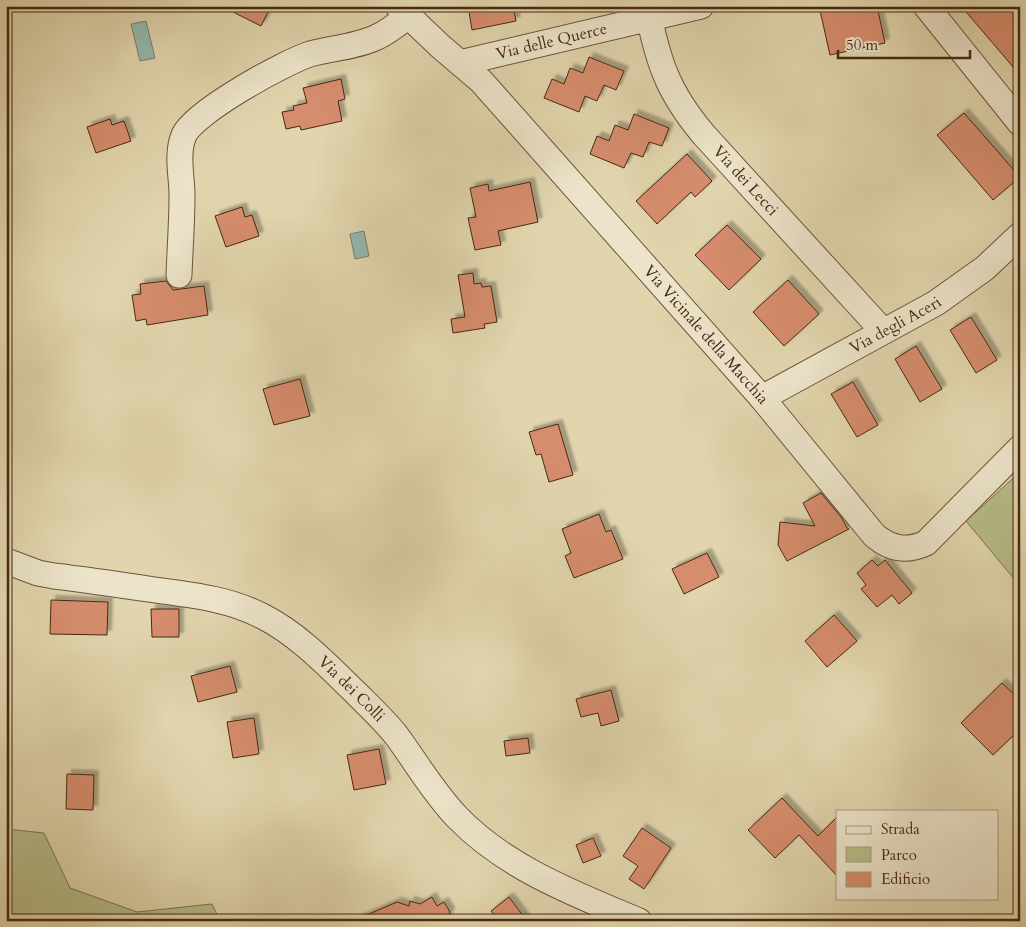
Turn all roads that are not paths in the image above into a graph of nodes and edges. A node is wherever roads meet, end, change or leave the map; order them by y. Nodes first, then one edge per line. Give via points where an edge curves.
1 (701, 6) edge
2 (926, 6) edge
3 (403, 11) edge
4 (648, 13) edge
5 (460, 63) junction
6 (1020, 123) edge
7 (1020, 235) edge
8 (179, 275) dead end
9 (883, 332) junction
10 (762, 398) junction
11 (1020, 448) edge
12 (6, 561) edge
13 (639, 921) edge

1 - 4 street, Via delle Querce
2 - 6 street
3 - 5 street, Via Vicinale della Macchia
3 - 8 street via 394,27 376,38 314,53 285,64 209,110 188,127 180,150
4 - 5 street, Via delle Querce
4 - 9 street, Via dei Lecci via 664,72 688,114
5 - 10 street, Via Vicinale della Macchia via 481,81
7 - 9 street, Via degli Aceri via 985,268 936,303
9 - 10 street, Via degli Aceri
10 - 11 street, Via Vicinale della Macchia via 874,535 895,548 920,546 931,539
12 - 13 street, Via dei Colli via 54,576 215,599 245,608 272,622 316,655 376,713 463,823 532,872

